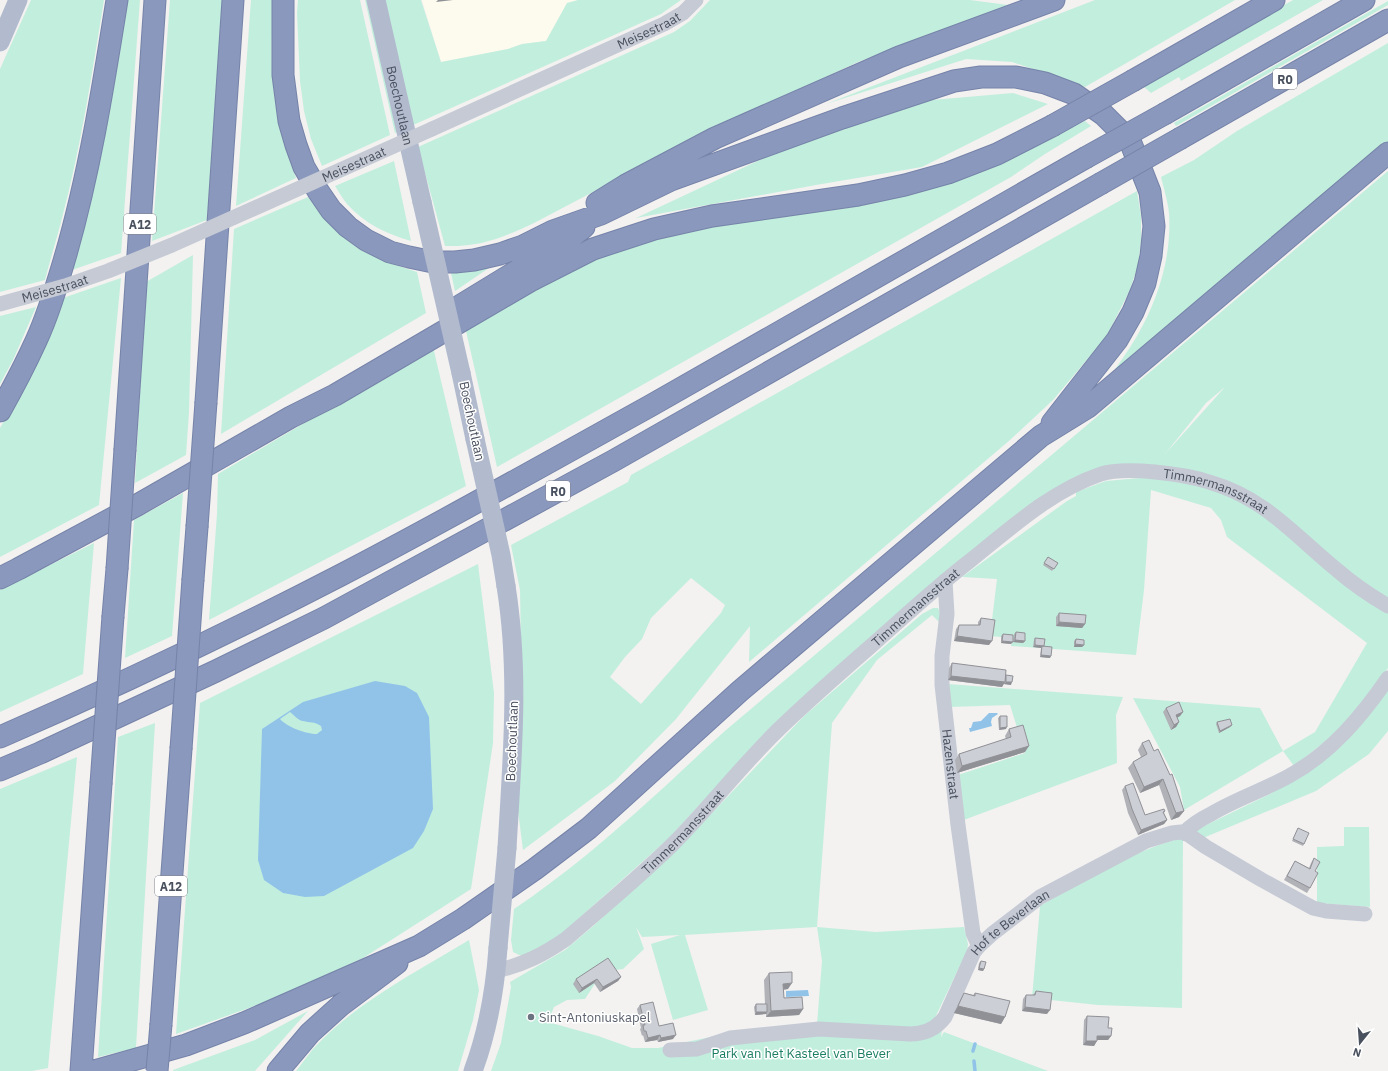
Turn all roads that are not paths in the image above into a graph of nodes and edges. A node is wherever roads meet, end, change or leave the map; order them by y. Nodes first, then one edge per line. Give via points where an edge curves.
1 (18, 0) edge
2 (117, 0) edge
3 (155, 0) edge
4 (233, 0) edge
5 (283, 0) edge
6 (376, 0) edge
7 (696, 0) edge
8 (1054, 0) edge
9 (1274, 0) edge
10 (1364, 0) edge
11 (1388, 20) edge
12 (0, 42) edge
13 (1388, 153) edge
14 (601, 214) junction
15 (553, 231) junction
16 (0, 304) edge
17 (0, 411) edge
18 (291, 417) junction
19 (1042, 436) junction
20 (0, 578) edge
21 (945, 580) junction
22 (1388, 606) edge
23 (1388, 678) edge
24 (0, 737) edge
25 (0, 770) edge
26 (1184, 833) junction
27 (1365, 914) dead end
28 (419, 946) junction
29 (979, 946) junction
30 (496, 971) junction
31 (670, 1050) dead end
32 (81, 1071) edge
33 (94, 1071) edge
34 (157, 1071) edge
35 (278, 1071) edge
36 (474, 1071) edge

1 - 12 main road
2 - 17 highway via 94,135 75,223 54,294 36,340
3 - 32 highway, A12, bridge
4 - 34 highway, A12, bridge
5 - 15 highway via 283,74 289,121 304,167 331,210 348,227 390,252 433,262 474,260 500,254
6 - 30 main road, Boechoutlaan, bridge via 502,555 510,606 514,656 514,715 507,848
7 - 16 street, Meisestraat, bridge via 683,13 664,24 228,221 108,271 66,286
8 - 15 highway via 900,57 715,138 626,185
9 - 18 highway, bridge via 1052,126 997,154 948,173 858,195 712,216 654,229 593,248 530,281 335,395
10 - 24 highway, R0, bridge via 432,527 216,639
11 - 25 highway, R0, bridge via 613,461 331,614 216,671
13 - 19 highway via 1088,406
14 - 15 highway
14 - 18 highway via 568,239 330,386
14 - 19 highway via 671,180 842,118 954,81 981,77 1016,77 1045,83 1074,94 1104,115 1130,141 1150,192 1154,226 1145,283 1133,312 1117,340
18 - 20 highway via 139,504
19 - 28 highway via 740,691 589,828 463,920
21 - 22 street, Timmermansstraat via 1046,502 1076,484 1114,471 1153,472 1207,481 1244,495 1286,524 1338,571
21 - 29 street, Hazenstraat via 947,614 942,668 944,709 973,933
21 - 30 street, Timmermansstraat via 778,730 671,846 576,930 539,956 517,966
23 - 26 street via 1354,724 1322,753 1290,776 1226,805 1191,825
26 - 27 street via 1304,904 1326,912
26 - 29 street, Hof te Beverlaan via 1172,833 1146,841 1040,897
28 - 33 highway via 244,1023 186,1045
28 - 35 highway via 341,1005 310,1033
29 - 31 street, Hof te Beverlaan via 971,957 945,1017 936,1027 925,1032 910,1034 819,1029 730,1038 697,1049
30 - 36 main road via 492,1001

